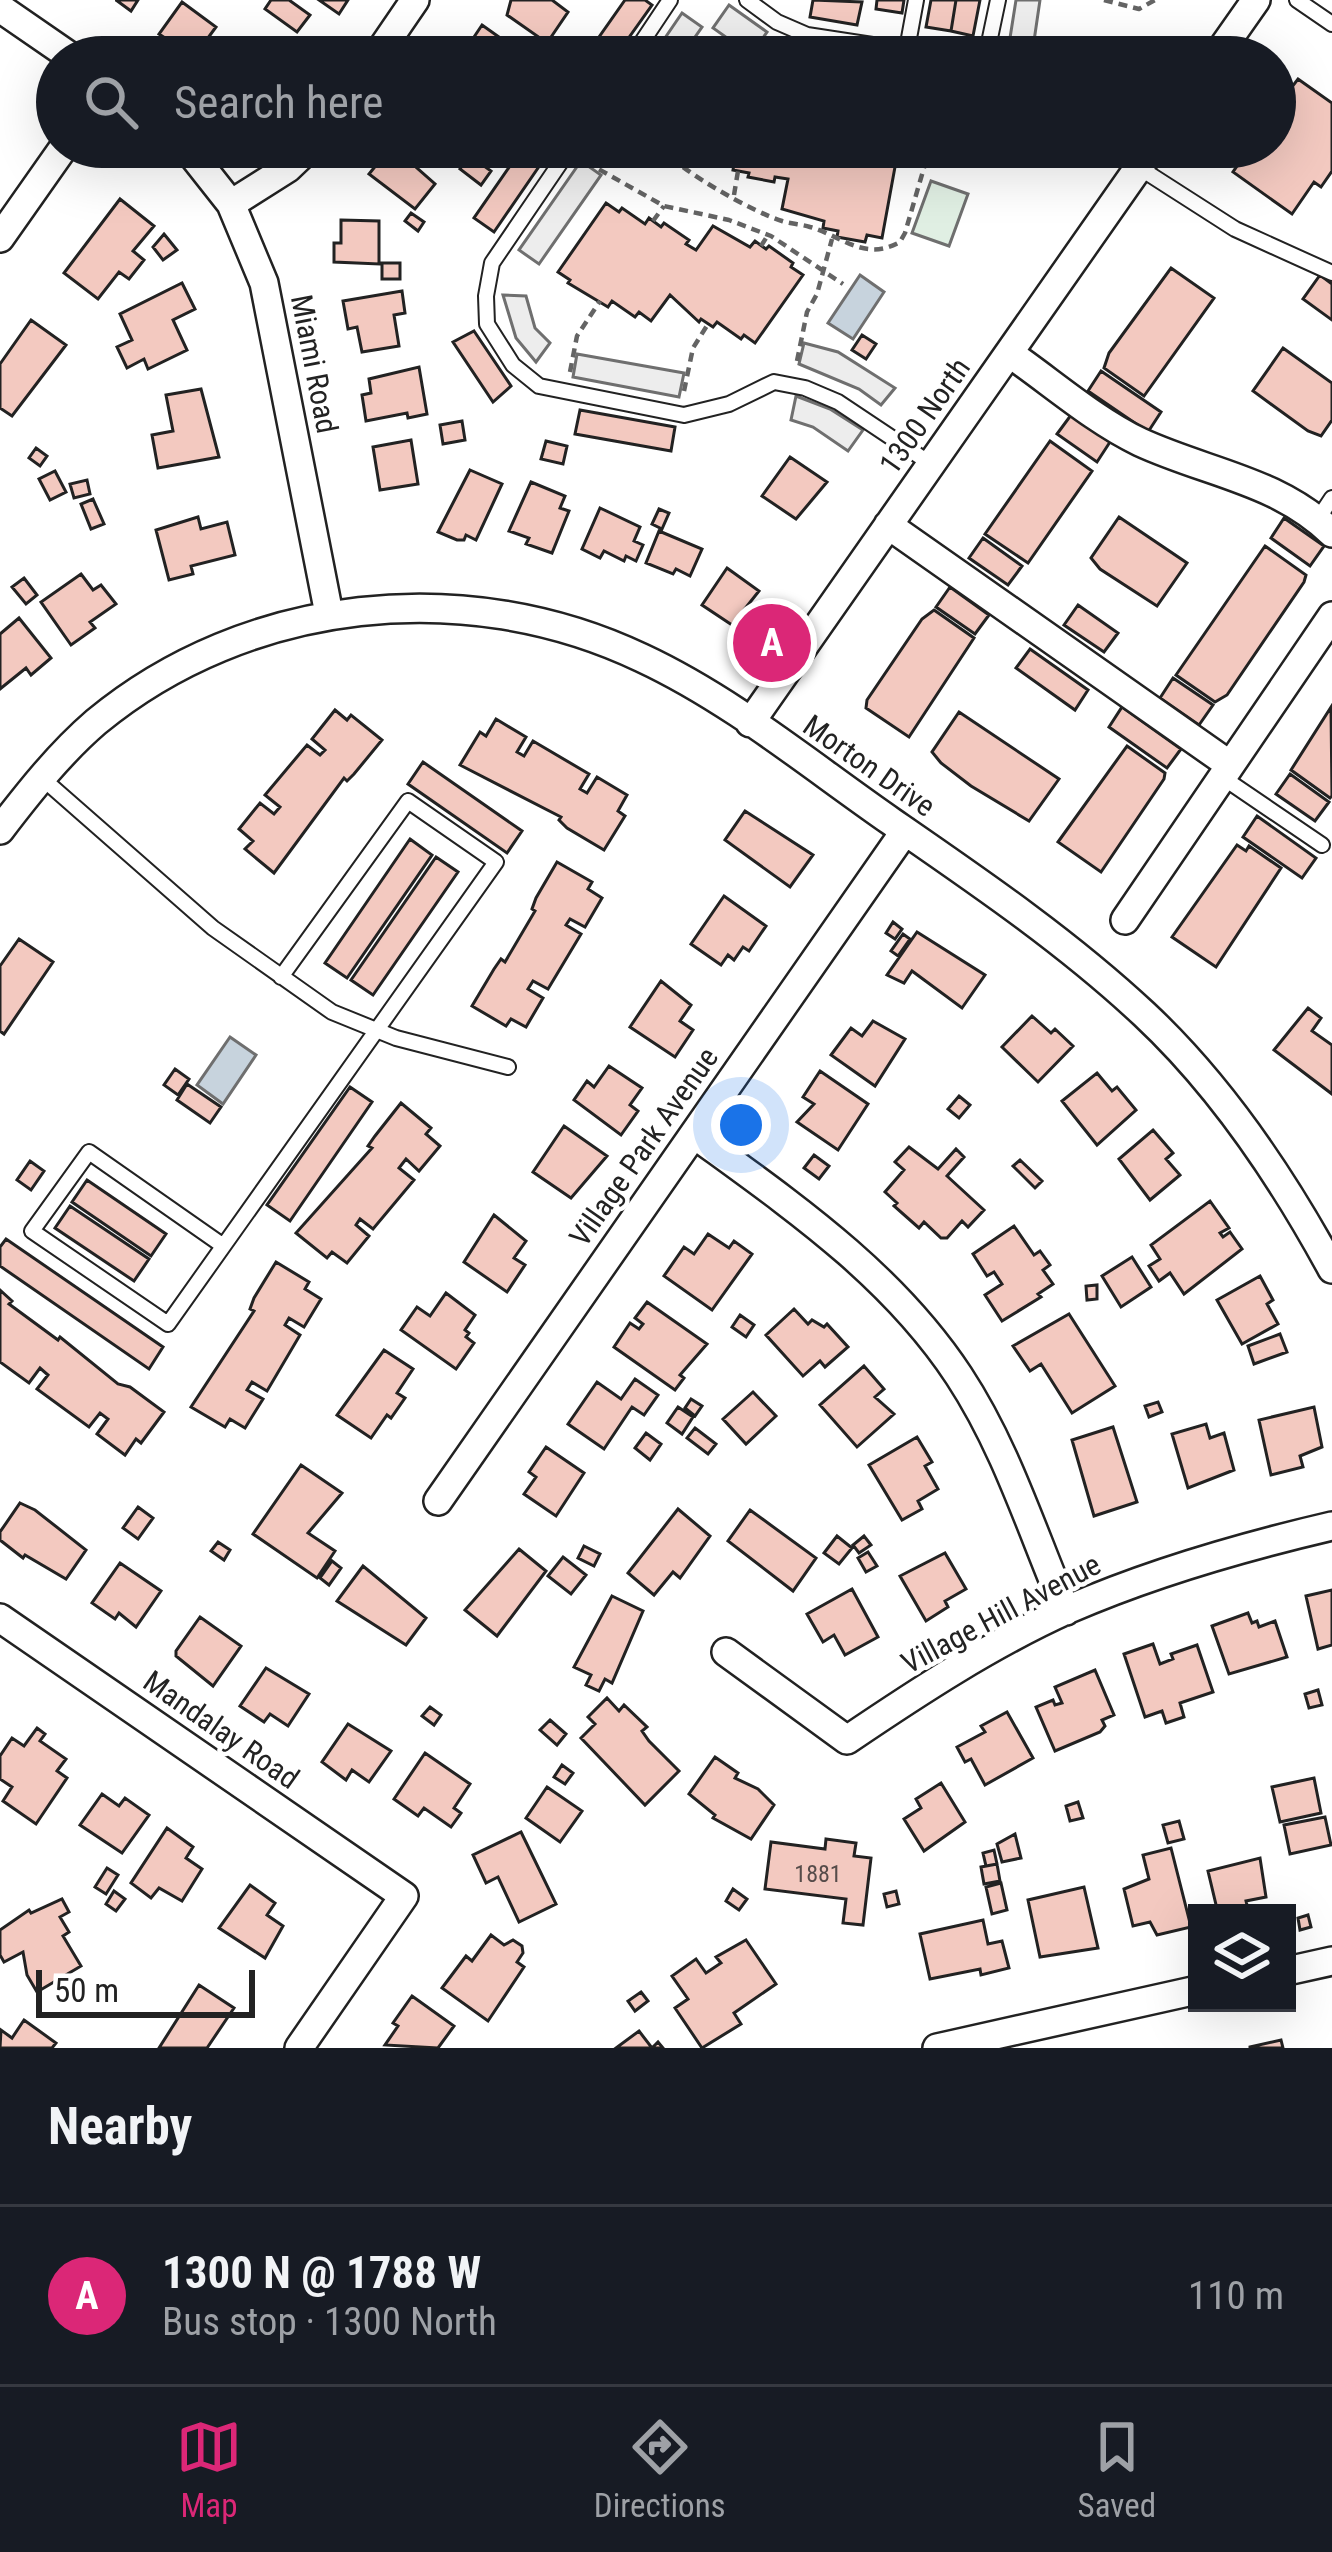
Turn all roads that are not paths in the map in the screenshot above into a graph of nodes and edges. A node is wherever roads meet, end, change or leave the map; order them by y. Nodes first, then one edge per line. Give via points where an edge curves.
1 (415, 0) edge
2 (670, 0) edge
3 (747, 0) edge
4 (916, 0) edge
5 (998, 0) edge
6 (1256, 0) edge
7 (1297, 0) edge
8 (0, 8) edge
9 (1332, 24) edge
10 (41, 36) edge
11 (390, 36) edge
12 (646, 36) edge
13 (814, 36) edge
14 (909, 36) edge
15 (990, 36) edge
16 (1231, 36) edge
17 (49, 168) edge
18 (203, 168) edge
19 (288, 168) edge
20 (557, 168) edge
21 (1138, 168) edge
22 (1160, 168) edge
23 (231, 204) junction
24 (0, 238) edge
25 (1329, 264) edge
26 (1009, 353) junction
27 (932, 464) junction
28 (1327, 517) edge
29 (888, 526) junction
30 (329, 614) junction
31 (1332, 616) edge
32 (750, 723) junction
33 (1226, 771) junction
34 (42, 778) junction
35 (0, 830) edge
36 (905, 831) junction
37 (1322, 845) dead end
38 (1125, 920) dead end
39 (281, 977) junction
40 (374, 1030) junction
41 (508, 1067) dead end
42 (695, 1135) junction
43 (222, 1245) junction
44 (1332, 1269) edge
45 (438, 1501) dead end
46 (1332, 1526) edge
47 (1066, 1611) junction
48 (0, 1618) edge
49 (726, 1652) dead end
50 (1332, 1960) edge
51 (1296, 1968) edge
52 (1188, 1992) edge
53 (299, 2048) edge
54 (937, 2048) edge

1 - 11 street
2 - 12 lane
3 - 13 lane
4 - 14 lane
5 - 15 lane
6 - 16 street
7 - 9 lane
8 - 10 street
17 - 24 street
18 - 23 street, Miami Road
19 - 23 street
20 - 27 lane via 492,263 486,296 487,324 513,365 539,386 684,416 774,382 805,388
21 - 26 street, 1300 North
22 - 25 lane via 1235,229
23 - 30 street, Miami Road via 264,283
26 - 27 street, 1300 North
26 - 28 street via 1136,440
27 - 29 street, 1300 North
29 - 32 street, 1300 North
29 - 33 street
30 - 32 street, Morton Drive via 430,608 533,620 642,658
30 - 34 street, Morton Drive via 243,638 164,675 94,724
31 - 33 street
32 - 36 street, Morton Drive
33 - 37 lane
33 - 38 street
34 - 35 street, Morton Drive
34 - 39 lane
36 - 42 street, Village Park Avenue
36 - 44 street, Morton Drive via 1147,1017 1247,1132
39 - 40 lane
39 - 40 lane via 408,801 496,862
40 - 41 lane
40 - 43 lane
42 - 45 street, Village Park Avenue
42 - 47 street via 834,1238 928,1334 1010,1471
43 - 43 lane via 89,1152 32,1231 168,1324
46 - 47 street, Village Hill Avenue via 1222,1553
47 - 49 street, Village Hill Avenue via 847,1740
48 - 53 street, Mandalay Road via 404,1896
50 - 51 street
52 - 54 street

